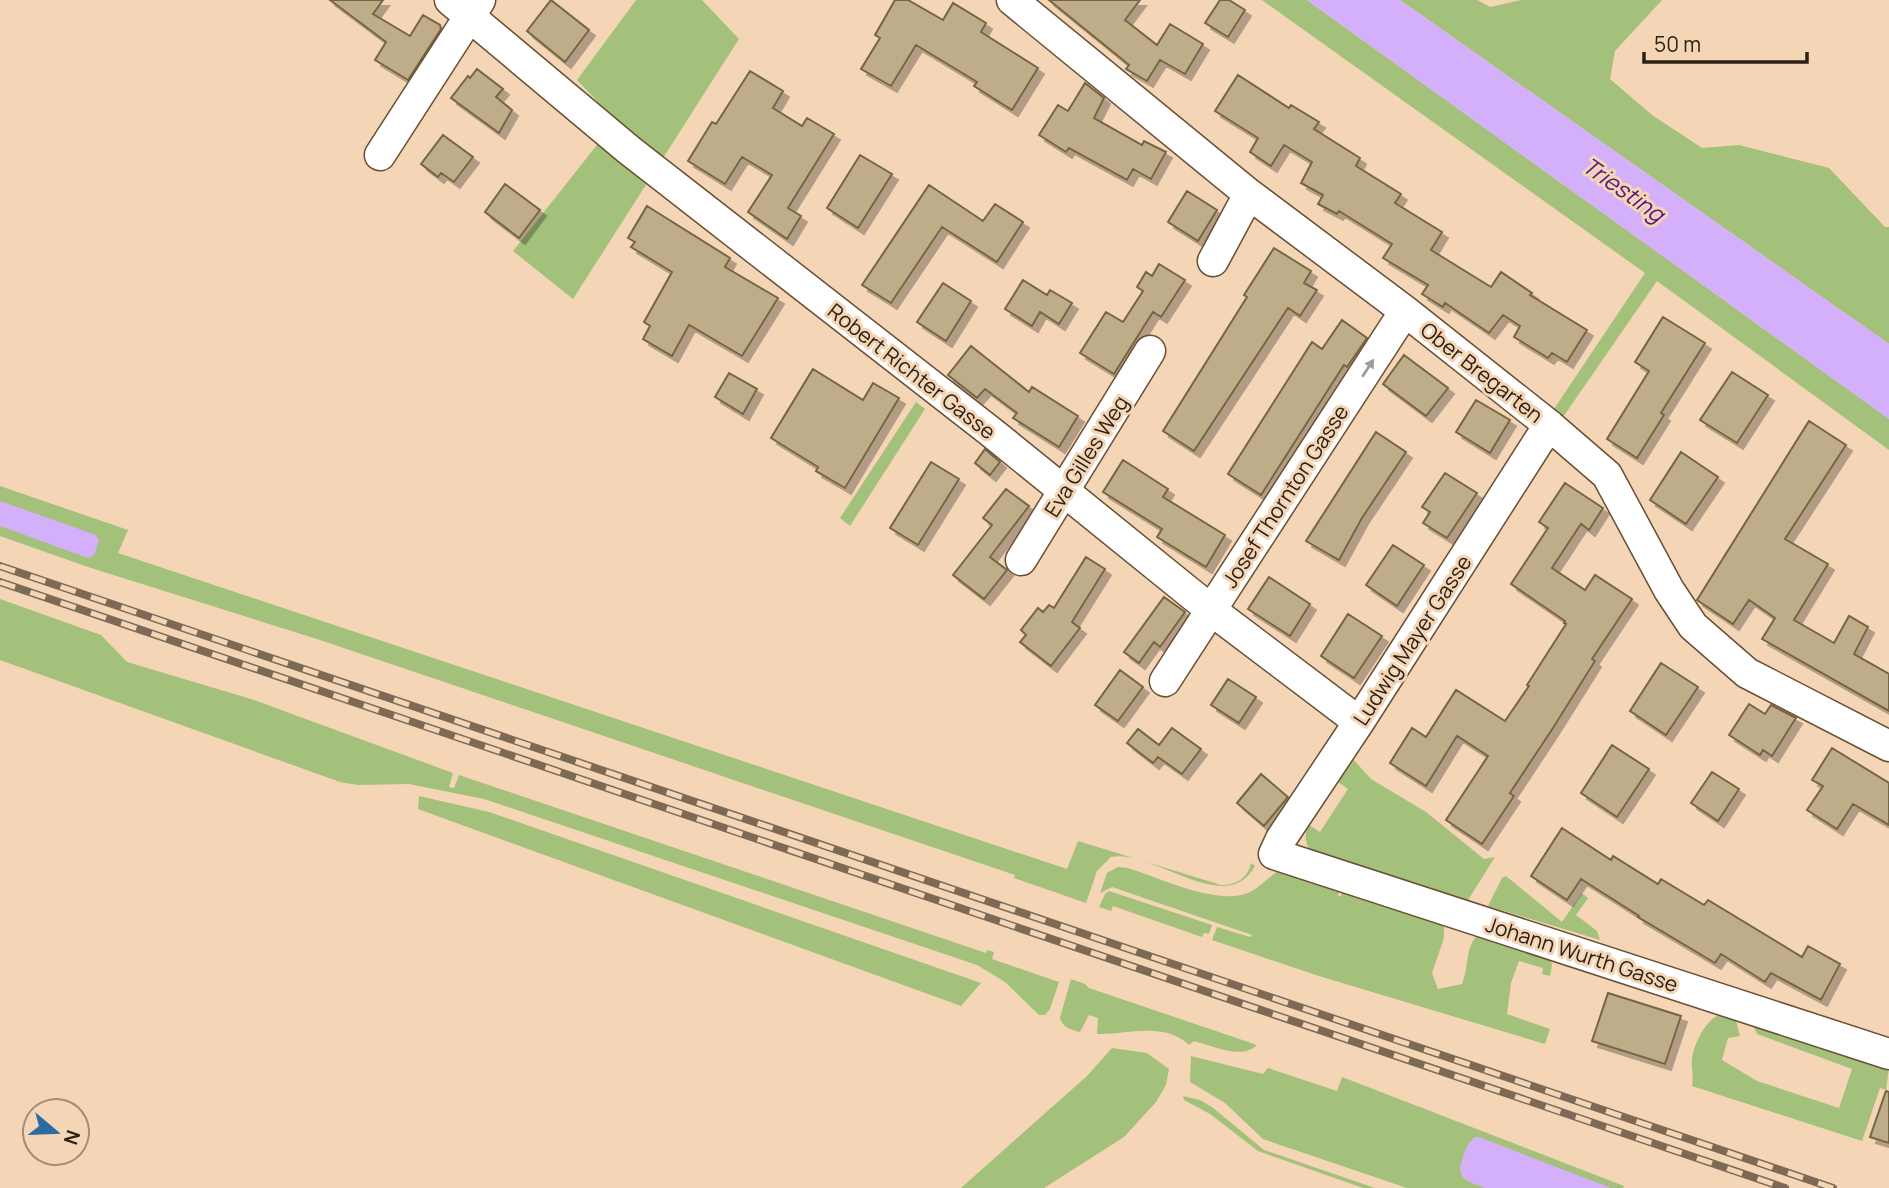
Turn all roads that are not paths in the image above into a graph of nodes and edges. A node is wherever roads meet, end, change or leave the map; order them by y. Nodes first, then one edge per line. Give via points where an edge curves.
1 (1012, 0) edge
2 (467, 5) edge
3 (380, 155) dead end
4 (1249, 194) junction
5 (1213, 261) dead end
6 (1405, 311) junction
7 (1150, 351) dead end
8 (1549, 425) junction
9 (1065, 491) junction
10 (1021, 560) dead end
11 (1212, 610) junction
12 (1165, 681) dead end
13 (1359, 722) junction
14 (1889, 746) edge
15 (1274, 854) joint
16 (1889, 1054) edge

1 - 4 street, Ober Bregarten
2 - 3 street
2 - 9 street, Robert Richter Gasse via 629,150
4 - 5 street
4 - 6 street, Ober Bregarten
6 - 8 street, Ober Bregarten
11 -> 6 street, Josef Thornton Gasse
7 - 9 street, Eva Gilles Weg
8 - 13 street, Ludwig Mayer Gasse
8 - 14 street, Ober Bregarten via 1607,475 1693,626 1747,673
9 - 10 street, Eva Gilles Weg
9 - 11 street, Robert Richter Gasse
11 - 12 street, Josef Thornton Gasse
11 - 13 street, Robert Richter Gasse
13 - 15 street, Ludwig Mayer Gasse
15 - 16 street, Johann Wurth Gasse

